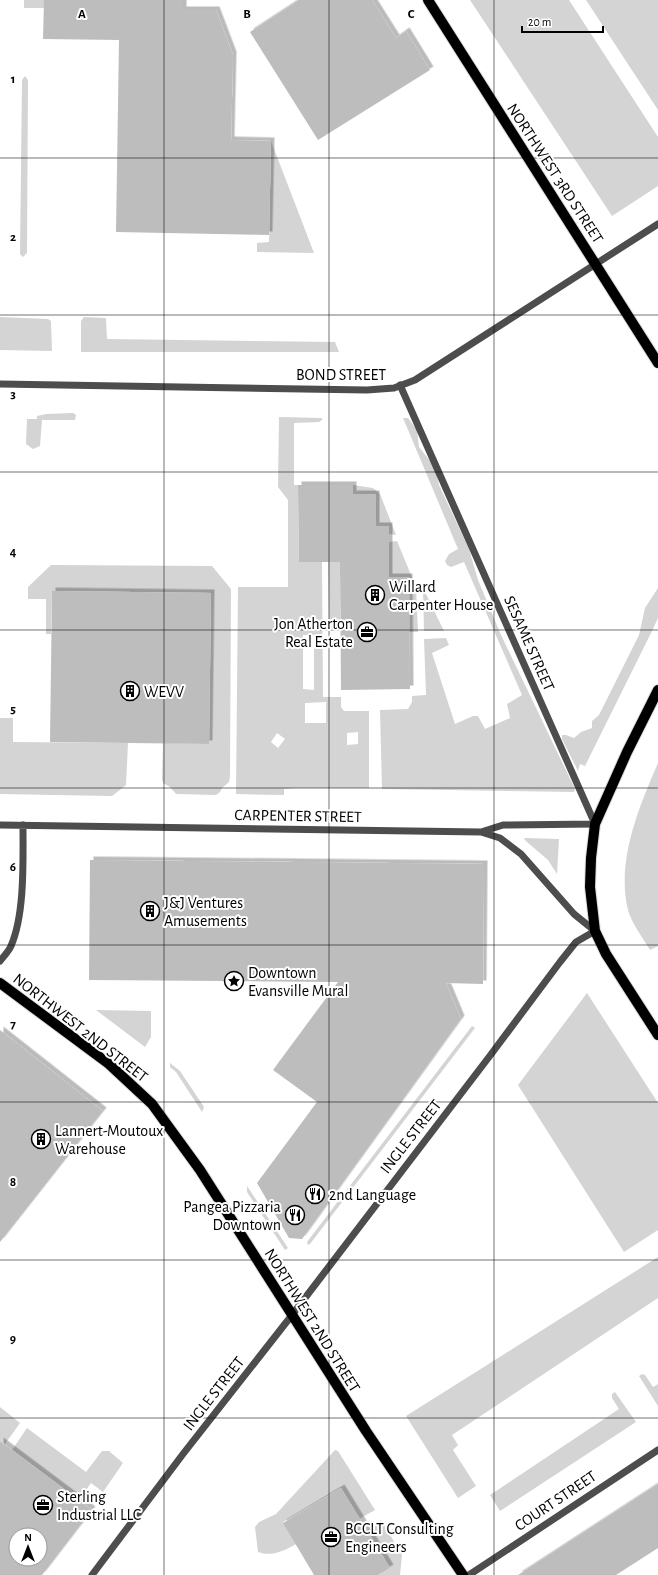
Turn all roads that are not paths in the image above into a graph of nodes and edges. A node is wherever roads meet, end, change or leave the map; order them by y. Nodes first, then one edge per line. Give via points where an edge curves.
1 (428, 0) edge
2 (658, 224) edge
3 (596, 264) junction
4 (658, 363) edge
5 (0, 384) edge
6 (400, 385) junction
7 (658, 690) edge
8 (595, 824) junction
9 (0, 825) edge
10 (23, 825) junction
11 (481, 832) junction
12 (595, 931) junction
13 (0, 961) edge
14 (0, 983) edge
15 (658, 1035) edge
16 (292, 1315) junction
17 (658, 1450) edge
18 (92, 1575) edge
19 (463, 1575) edge
20 (469, 1575) edge

1 - 3 main road, NORTHWEST 3RD STREET
2 - 3 street, BOND STREET
3 - 4 main road, NORTHWEST 3RD STREET
3 - 6 street, BOND STREET via 415,380
5 - 6 street, BOND STREET via 367,390 394,388
6 - 8 street, SESAME STREET
7 - 8 main road via 626,752
8 - 11 street, CARPENTER STREET via 503,826
8 - 12 main road via 590,887
9 - 10 street, CARPENTER STREET
10 - 11 street, CARPENTER STREET
10 - 13 street via 23,871 18,920 10,947
11 - 12 street via 500,838 521,854 574,914
12 - 15 main road via 606,954
12 - 16 street, INGLE STREET via 576,942 560,962
14 - 16 main road, NORTHWEST 2ND STREET via 110,1064 152,1104 200,1170
16 - 18 street, INGLE STREET
16 - 19 main road, NORTHWEST 2ND STREET
17 - 20 street, COURT STREET

